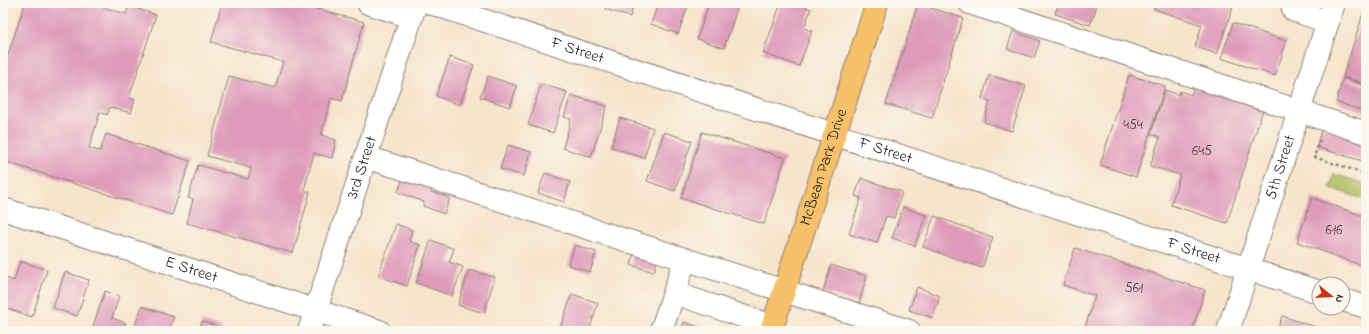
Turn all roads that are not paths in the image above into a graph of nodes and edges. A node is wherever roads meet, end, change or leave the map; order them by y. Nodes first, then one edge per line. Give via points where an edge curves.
1 (368, 3) edge
2 (430, 3) edge
3 (877, 3) edge
4 (970, 3) edge
5 (413, 10) edge
6 (1293, 10) dead end
7 (1331, 12) edge
8 (1299, 111) junction
9 (834, 134) junction
10 (1366, 134) edge
11 (366, 157) junction
12 (3, 209) edge
13 (685, 259) junction
14 (1248, 269) junction
15 (1311, 289) edge
16 (784, 291) junction
17 (674, 293) junction
18 (1351, 302) edge
19 (1366, 307) edge
20 (316, 310) junction
21 (771, 328) edge
22 (309, 331) edge
23 (379, 331) edge
24 (661, 331) edge
25 (909, 331) edge
26 (1228, 331) edge

1 - 5 street
2 - 9 street, F Street
3 - 9 main road, McBean Park Drive
4 - 8 street
5 - 11 street, 3rd Street
6 - 7 street
7 - 8 street, 5th Street
8 - 10 street
8 - 14 street, 5th Street
9 - 14 street, F Street
9 - 16 main road, McBean Park Drive
11 - 13 street
11 - 20 street, 3rd Street
12 - 20 street, E Street
13 - 16 street
13 - 17 street
14 - 15 street, F Street
14 - 26 street, 5th Street
16 - 21 main road, McBean Park Drive
16 - 25 street
17 - 21 street
17 - 24 street
18 - 19 street
20 - 22 street, 3rd Street
20 - 23 street, E Street

